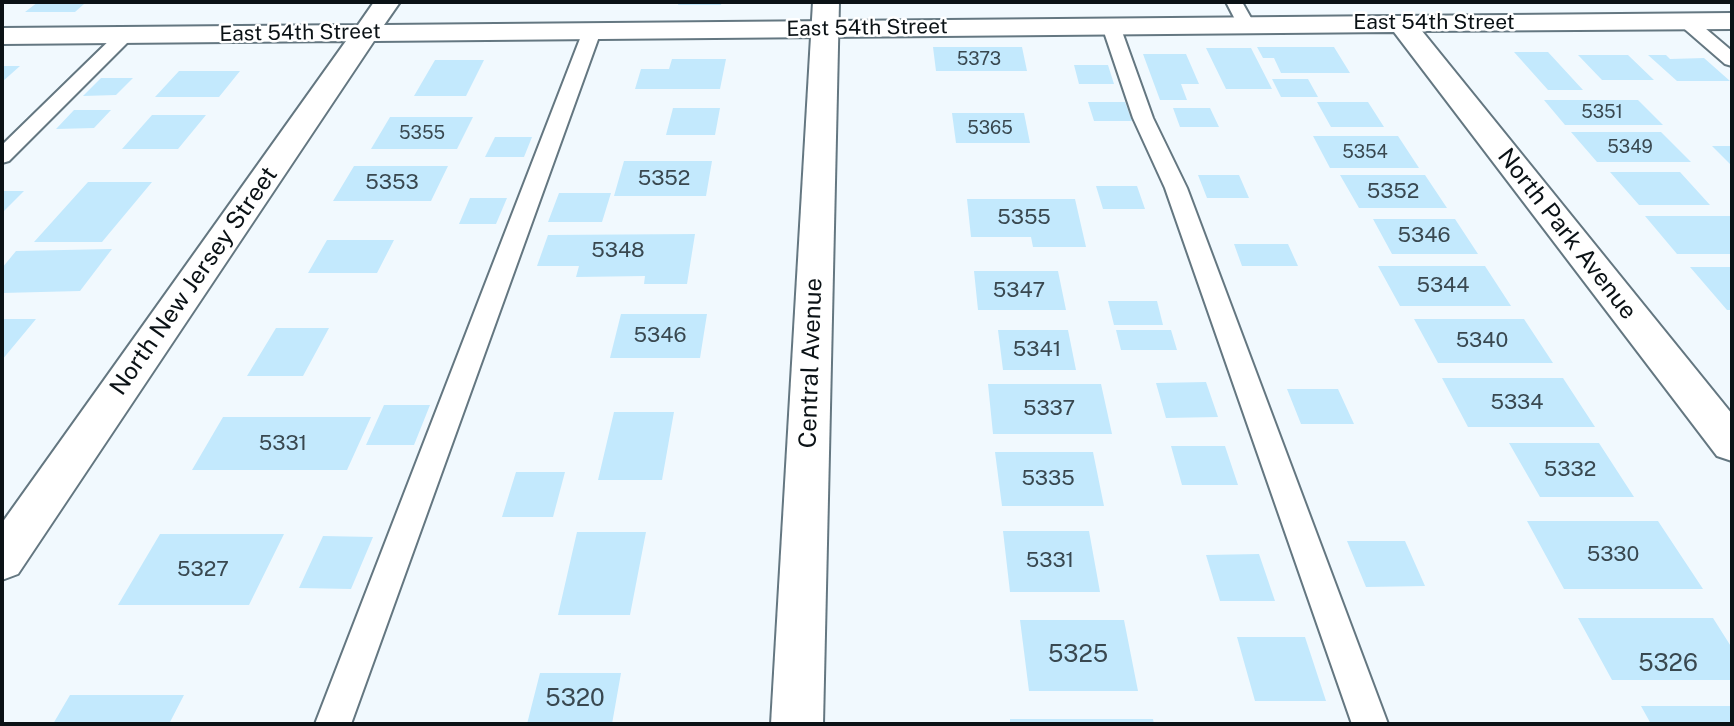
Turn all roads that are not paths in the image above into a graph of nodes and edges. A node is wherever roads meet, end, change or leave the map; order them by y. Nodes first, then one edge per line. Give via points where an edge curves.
1 (387, 2) edge
2 (1648, 2) edge
3 (1240, 13) edge
4 (825, 15) edge
5 (1732, 21) edge
6 (1679, 22) junction
7 (1402, 24) junction
8 (1111, 26) junction
9 (592, 31) junction
10 (366, 33) junction
11 (125, 35) junction
12 (2, 36) edge
13 (1732, 61) edge
14 (2, 157) edge
15 (1732, 444) edge
16 (2, 560) edge
17 (333, 724) edge
18 (797, 724) edge
19 (1370, 724) edge

1 - 10 street, North New Jersey Street
2 - 6 street
3 - 7 street, East 54th Street
3 - 8 street, East 54th Street
4 - 8 street, East 54th Street
4 - 9 street, East 54th Street
4 - 18 street, Central Avenue
5 - 6 street, East 54th Street
6 - 7 street, East 54th Street
6 - 13 lane
7 - 15 street, North Park Avenue
8 - 19 lane via 1143,118 1176,188
9 - 10 street, East 54th Street
9 - 17 lane
10 - 11 street, East 54th Street
10 - 16 street, North New Jersey Street
11 - 12 street, East 54th Street
11 - 14 lane

